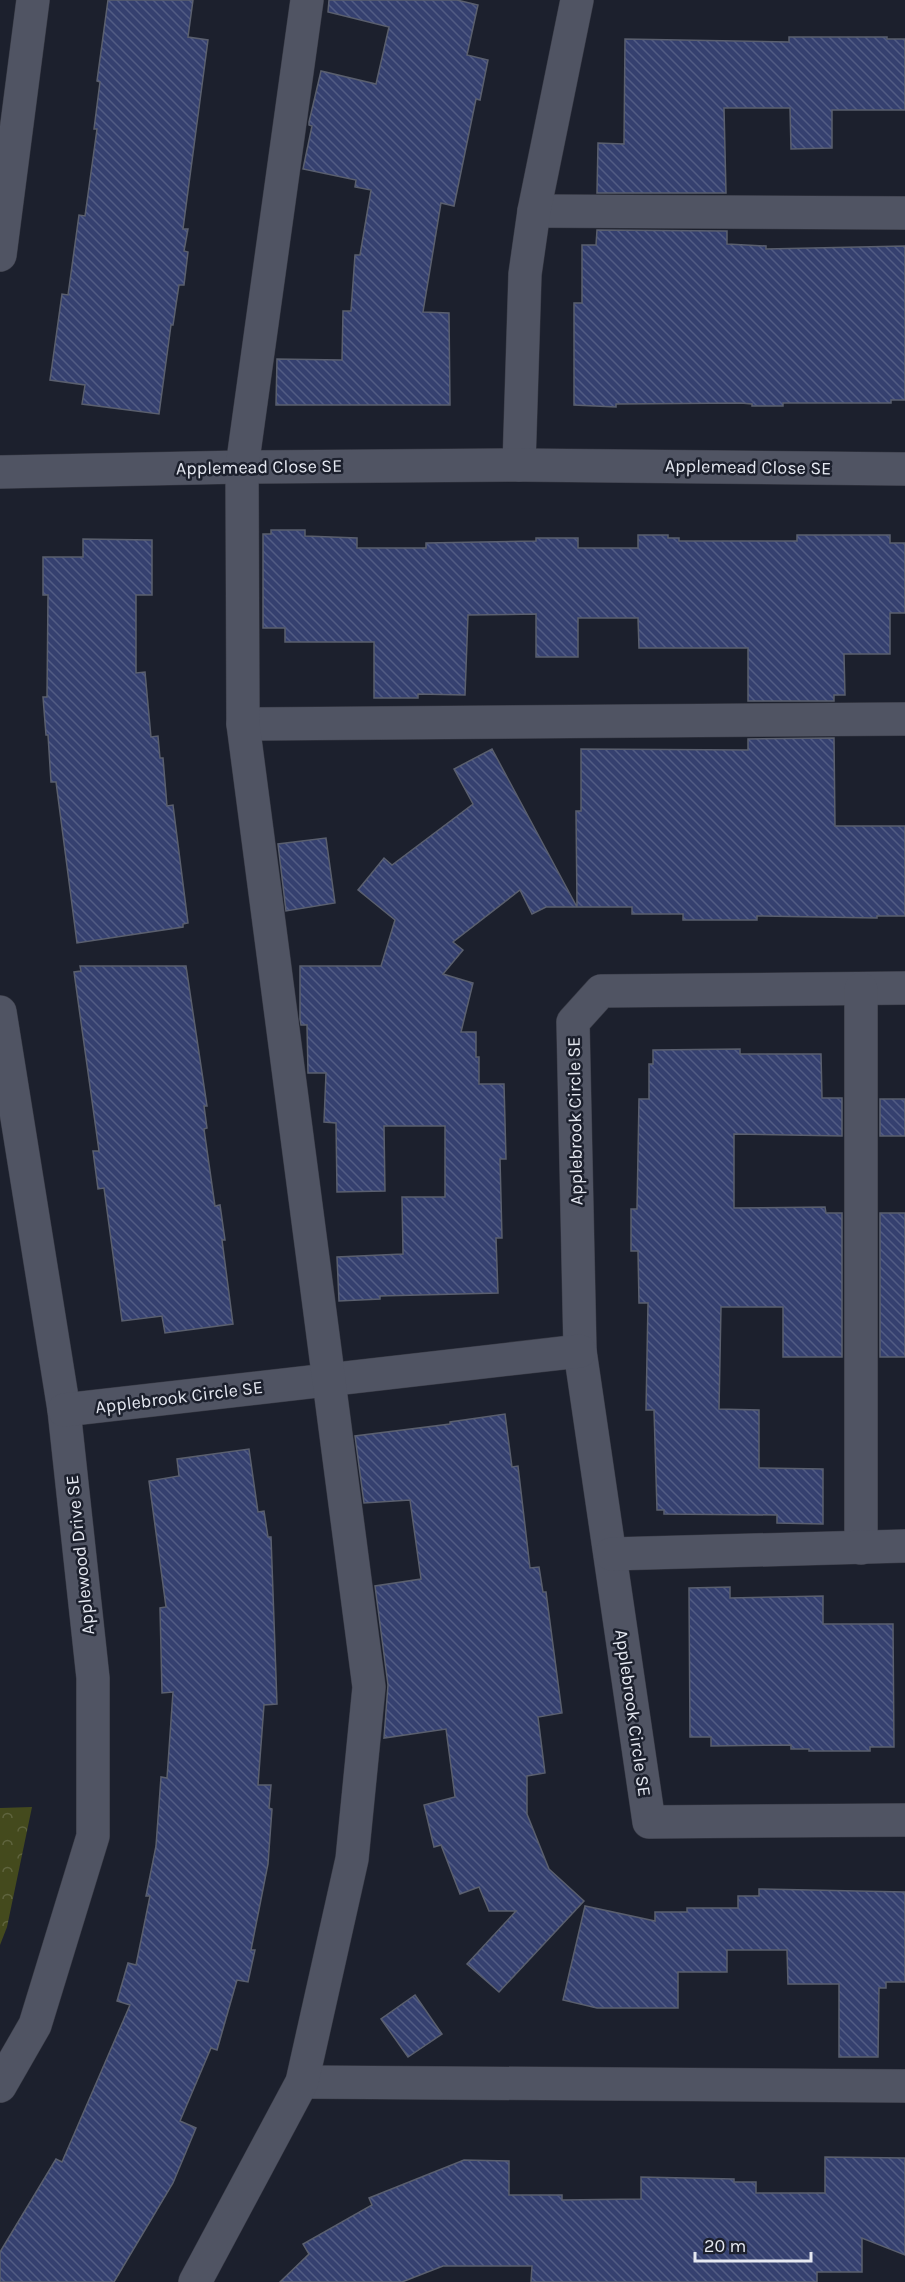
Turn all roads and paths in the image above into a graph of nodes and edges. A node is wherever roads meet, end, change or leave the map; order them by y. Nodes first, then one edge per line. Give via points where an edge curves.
1 (33, 0) edge
2 (307, 0) edge
3 (577, 0) edge
4 (534, 211) junction
5 (905, 213) edge
6 (0, 255) edge
7 (519, 465) junction
8 (242, 466) junction
9 (905, 469) edge
10 (0, 472) edge
11 (905, 719) edge
12 (243, 724) junction
13 (905, 988) edge
14 (861, 989) junction
15 (0, 1012) edge
16 (580, 1351) junction
17 (329, 1378) junction
18 (64, 1410) junction
19 (905, 1546) edge
20 (861, 1548) junction
21 (611, 1554) junction
22 (905, 1820) edge
23 (302, 2082) junction
24 (0, 2086) edge
25 (905, 2086) edge
26 (195, 2282) edge

1 - 6 street
2 - 8 street
3 - 4 street
4 - 5 street
4 - 7 street via 525,274
7 - 8 street, Applemead Close SE
7 - 9 street, Applemead Close SE
8 - 10 street, Applemead Close SE
8 - 12 street
11 - 12 street
12 - 17 street
13 - 14 street, Applebrook Circle SE
14 - 16 street, Applebrook Circle SE via 601,991 573,1022
14 - 20 street
15 - 18 street, Applewood Drive SE
16 - 17 street, Applebrook Circle SE
16 - 21 street, Applebrook Circle SE
17 - 18 street, Applebrook Circle SE
17 - 23 street via 369,1687 352,1859
18 - 24 street, Applewood Drive SE via 93,1678 93,1836 35,2025
19 - 20 street
20 - 21 street
21 - 22 street, Applebrook Circle SE via 649,1822
23 - 25 street
23 - 26 street

